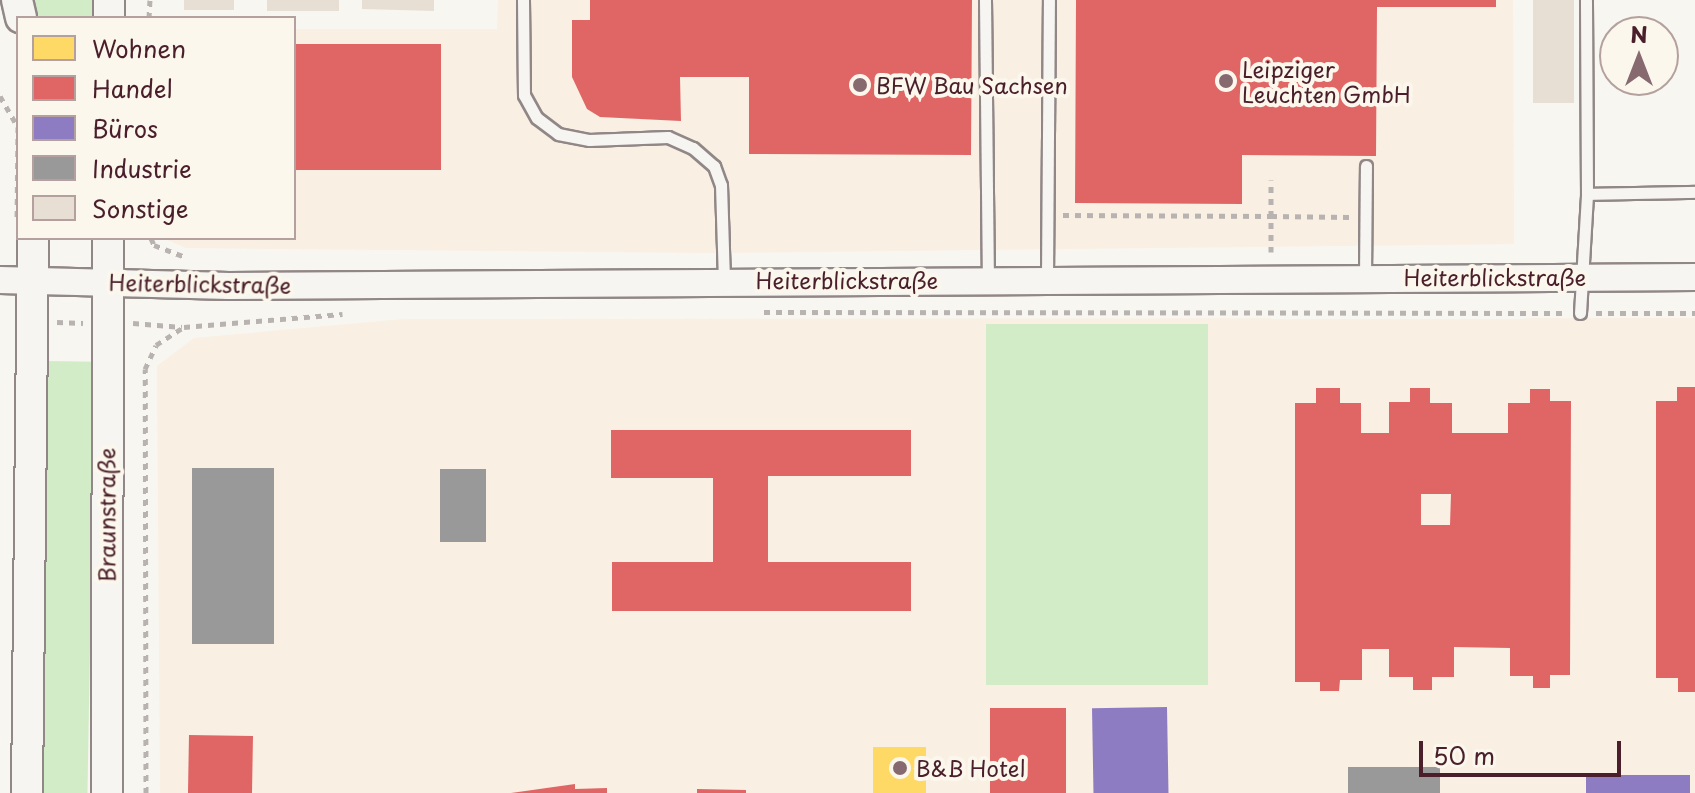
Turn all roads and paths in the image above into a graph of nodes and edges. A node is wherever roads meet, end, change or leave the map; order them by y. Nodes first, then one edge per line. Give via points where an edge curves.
1 (523, 0) edge
2 (985, 0) edge
3 (1049, 0) edge
4 (1586, 0) edge
5 (1366, 166) dead end
6 (1271, 180) dead end
7 (1695, 192) edge
8 (1587, 194) junction
9 (1046, 215) junction
10 (1271, 216) junction
11 (1366, 217) junction
12 (33, 240) edge
13 (108, 240) edge
14 (1271, 252) dead end
15 (1365, 277) junction
16 (1582, 277) junction
17 (1695, 277) edge
18 (1047, 279) junction
19 (0, 280) edge
20 (33, 280) junction
21 (724, 280) junction
22 (988, 280) junction
23 (109, 282) junction
24 (752, 312) dead end
25 (1580, 313) junction
26 (1695, 313) edge
27 (346, 314) dead end
28 (27, 793) edge
29 (107, 793) edge
30 (146, 793) edge

1 - 21 lane via 524,95 537,118 558,134 589,140 668,137 693,148 714,166 721,185
2 - 22 lane
3 - 9 lane
4 - 8 lane
5 - 11 lane
6 - 10 path
7 - 8 lane
8 - 16 lane
9 - 10 path
9 - 18 lane
10 - 11 path
10 - 14 path
11 - 15 lane
12 - 20 main road
13 - 23 main road, Braunstraße
15 - 16 street, Heiterblickstraße
15 - 18 street, Heiterblickstraße
16 - 17 street, Heiterblickstraße
16 - 25 lane
18 - 22 street, Heiterblickstraße
19 - 20 street, Heiterblickstraße
20 - 23 street, Heiterblickstraße
20 - 28 main road
21 - 22 street, Heiterblickstraße
21 - 23 street, Heiterblickstraße
23 - 29 main road, Braunstraße via 104,475
24 - 25 path
25 - 26 path
27 - 30 path via 184,327 156,345 145,369

